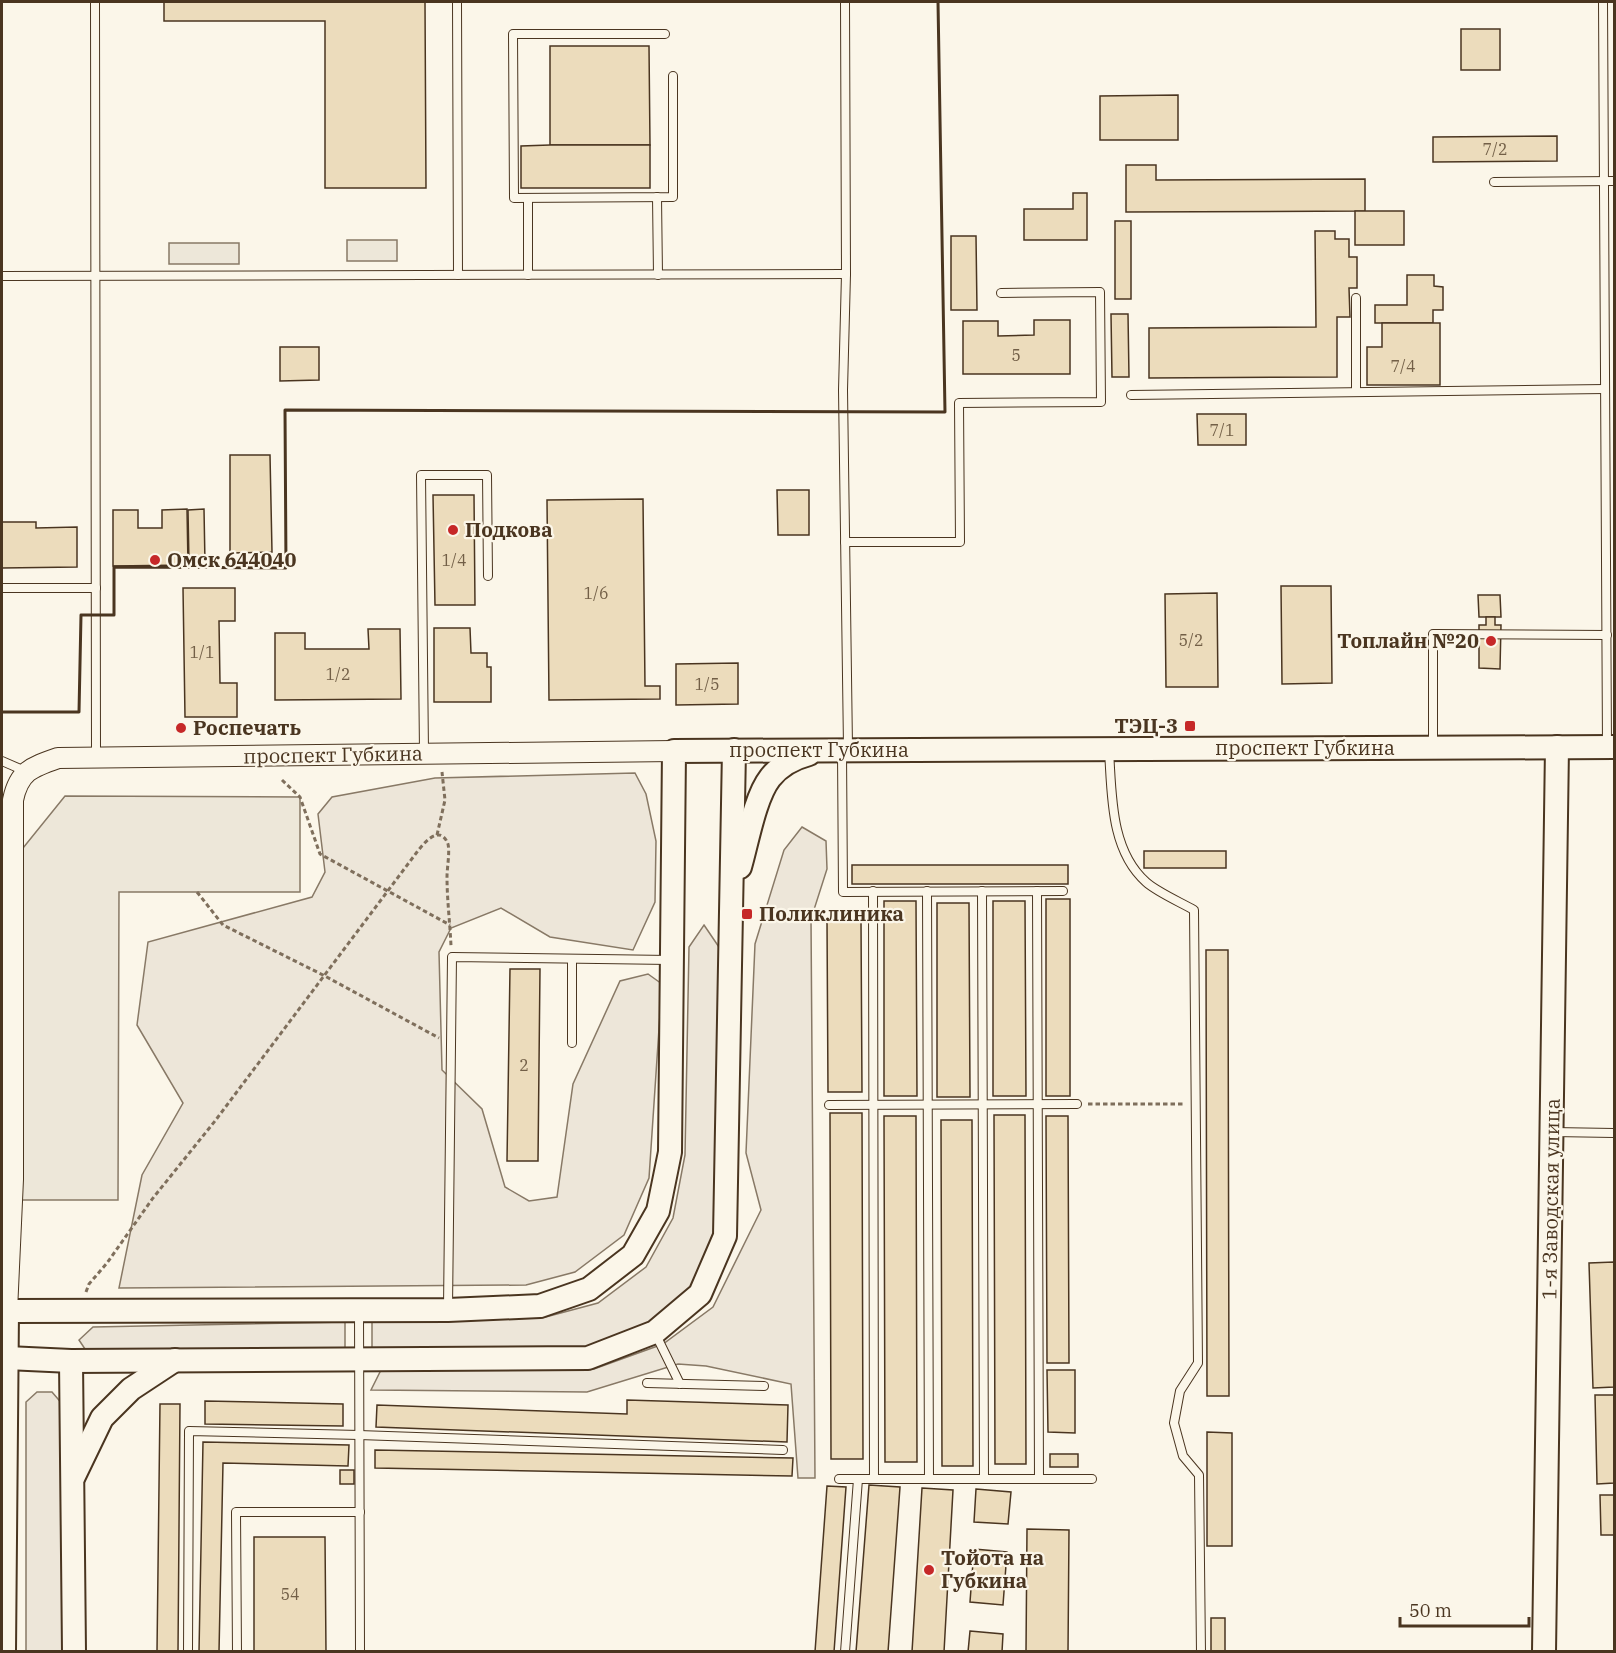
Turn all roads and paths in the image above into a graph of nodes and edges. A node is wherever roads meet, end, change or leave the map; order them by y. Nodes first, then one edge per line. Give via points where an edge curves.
1 (95, 2) edge
2 (457, 2) edge
3 (845, 2) edge
4 (1602, 2) edge
5 (665, 34) dead end
6 (673, 76) dead end
7 (1604, 181) junction
8 (1614, 181) edge
9 (1494, 182) dead end
10 (657, 197) junction
11 (528, 198) junction
12 (846, 274) junction
13 (458, 275) junction
14 (528, 275) junction
15 (658, 275) junction
16 (2, 276) edge
17 (97, 276) junction
18 (1001, 293) dead end
19 (1356, 298) dead end
20 (1605, 389) junction
21 (1356, 392) junction
22 (1131, 395) dead end
23 (845, 542) junction
24 (488, 576) dead end
25 (2, 588) edge
26 (96, 588) junction
27 (1606, 634) junction
28 (1557, 747) junction
29 (1611, 747) edge
30 (1433, 748) junction
31 (1109, 749) junction
32 (734, 750) junction
33 (839, 750) junction
34 (674, 751) junction
35 (432, 754) junction
36 (96, 757) junction
37 (2, 760) edge
38 (26, 771) junction
39 (282, 780) dead end
40 (437, 835) junction
41 (388, 891) junction
42 (873, 891) junction
43 (927, 891) junction
44 (982, 891) junction
45 (1037, 891) junction
46 (1064, 891) dead end
47 (197, 892) dead end
48 (731, 903) junction
49 (450, 924) junction
50 (452, 957) junction
51 (572, 959) junction
52 (672, 960) junction
53 (323, 975) junction
54 (572, 1043) dead end
55 (451, 1044) junction
56 (873, 1104) junction
57 (928, 1104) junction
58 (983, 1104) junction
59 (1038, 1104) junction
60 (1077, 1104) joint
61 (1196, 1104) junction
62 (829, 1105) dead end
63 (1552, 1132) junction
64 (1614, 1133) edge
65 (359, 1310) junction
66 (448, 1310) junction
67 (8, 1311) junction
68 (79, 1311) junction
69 (654, 1332) junction
70 (4, 1358) edge
71 (359, 1359) junction
72 (175, 1360) junction
73 (71, 1361) junction
74 (647, 1383) dead end
75 (680, 1384) junction
76 (764, 1386) dead end
77 (359, 1435) junction
78 (783, 1450) dead end
79 (839, 1479) dead end
80 (858, 1479) junction
81 (874, 1479) junction
82 (929, 1479) junction
83 (984, 1479) junction
84 (1039, 1479) junction
85 (1092, 1479) dead end
86 (72, 1480) junction
87 (360, 1512) junction
88 (3, 1602) edge
89 (4, 1652) edge
90 (74, 1652) edge
91 (188, 1652) edge
92 (237, 1652) edge
93 (360, 1652) edge
94 (845, 1652) edge
95 (1201, 1652) edge
96 (1544, 1652) edge

1 - 17 lane
2 - 13 lane
3 - 12 lane
4 - 7 lane
5 - 11 lane via 513,34 514,198
6 - 10 lane via 673,197
7 - 8 lane
7 - 9 lane
7 - 20 lane
10 - 11 lane
10 - 15 lane
11 - 14 lane
12 - 15 lane
12 - 23 lane
13 - 14 lane
13 - 17 lane
14 - 15 lane
16 - 17 lane
17 - 26 lane
18 - 23 lane via 1100,292 1101,402 959,403 960,542
19 - 21 lane
20 - 21 lane
20 - 27 lane
21 - 22 lane
23 - 33 lane
24 - 35 lane via 487,475 421,475
25 - 26 lane
26 - 36 lane
27 - 29 lane
27 - 30 lane via 1433,634
28 - 29 main road, проспект Губкина
28 - 30 main road, проспект Губкина
28 - 63 main road, 1-я Заводская улица
30 - 31 main road, проспект Губкина
31 - 33 main road, проспект Губкина
31 - 61 lane via 1113,813 1125,854 1146,882 1194,910
32 - 33 main road, проспект Губкина
32 - 34 main road, проспект Губкина
32 - 48 main road
33 - 42 lane via 843,892
33 - 48 main road via 793,759 770,777 758,805
34 - 35 street, проспект Губкина
34 - 52 main road
35 - 36 street, проспект Губкина
35 - 40 path via 445,800
36 - 38 street, проспект Губкина via 58,758
37 - 38 lane
38 - 67 street via 16,785 13,800 13,1170
39 - 41 path via 300,797 320,854
40 - 41 path via 428,838
40 - 49 path via 448,844
41 - 49 path
41 - 53 path
42 - 43 lane
42 - 56 lane
43 - 44 lane
43 - 57 lane
44 - 45 lane
44 - 58 lane
45 - 46 lane
45 - 59 lane
47 - 53 path via 223,926
48 - 69 main road via 725,1236 700,1294
49 - 50 path
50 - 51 lane
50 - 55 lane
51 - 52 lane
51 - 54 lane
52 - 66 main road via 670,1152 658,1211 633,1256 589,1288 540,1306
53 - 55 path
53 - 68 path via 89,1284
55 - 66 lane
56 - 57 lane
56 - 62 lane
56 - 81 lane
57 - 58 lane
57 - 82 lane
58 - 59 lane
58 - 83 lane
59 - 60 lane
59 - 84 lane
60 - 61 path
61 - 95 lane via 1198,1363 1180,1391 1174,1423 1183,1456 1199,1475
63 - 64 lane
63 - 96 main road, 1-я Заводская улица
65 - 66 main road
65 - 68 main road
65 - 71 lane
67 - 68 main road
67 - 70 main road
69 - 71 main road via 588,1358
69 - 75 lane
70 - 73 main road
70 - 88 main road
71 - 72 main road
71 - 77 lane
72 - 73 main road
72 - 86 main road via 131,1389 102,1418
73 - 86 main road
74 - 75 lane
75 - 76 lane
77 - 78 lane
77 - 87 lane
77 - 91 lane via 189,1431
79 - 80 lane
80 - 81 lane
80 - 94 lane
81 - 82 lane
82 - 83 lane
83 - 84 lane
84 - 85 lane
86 - 90 main road
87 - 92 lane via 236,1512
87 - 93 lane
88 - 89 main road

